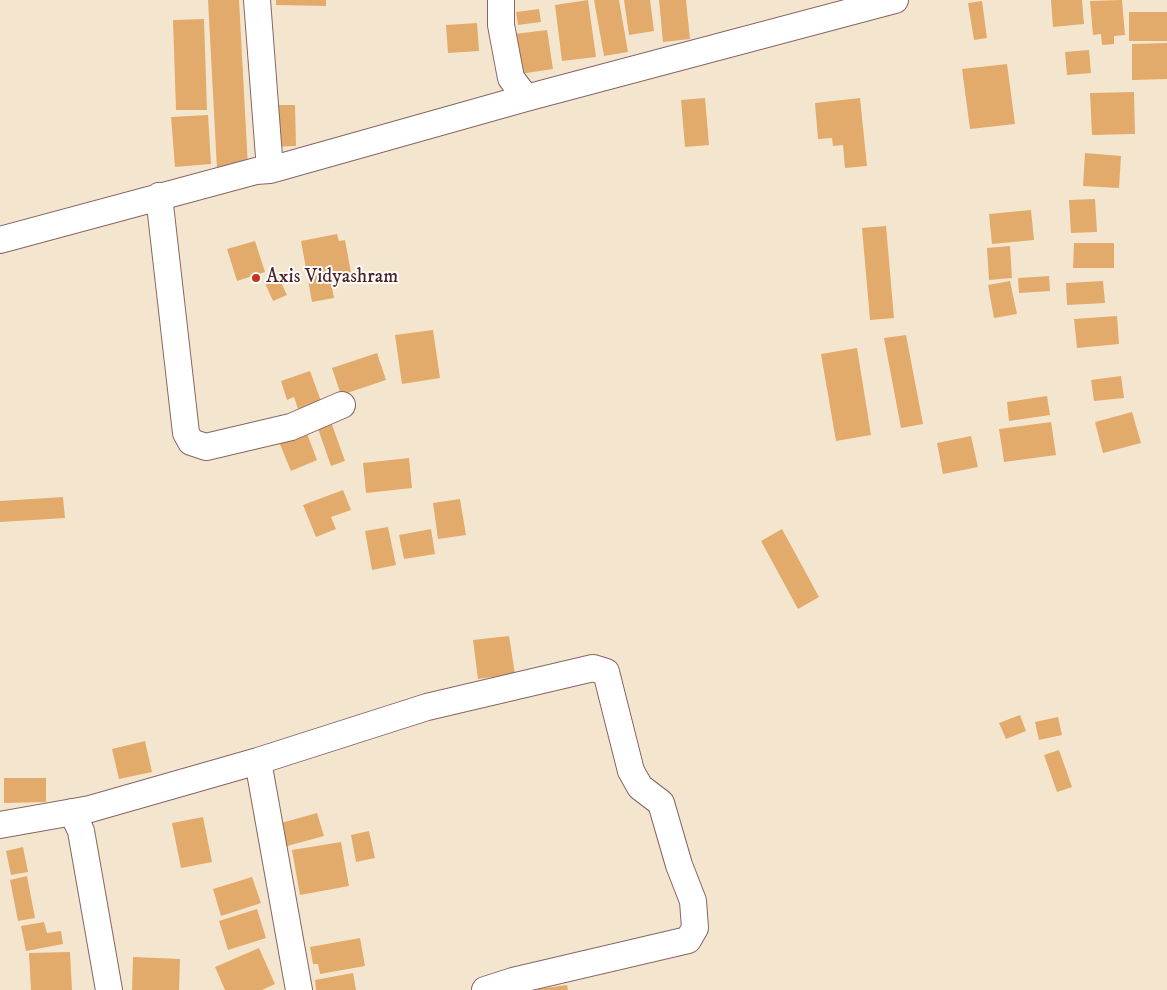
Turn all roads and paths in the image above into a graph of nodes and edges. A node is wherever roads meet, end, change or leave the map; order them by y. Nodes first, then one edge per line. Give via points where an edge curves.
1 (257, 0) edge
2 (501, 0) edge
3 (896, 0) edge
4 (526, 98) junction
5 (270, 170) junction
6 (159, 196) junction
7 (0, 240) edge
8 (342, 406) dead end
9 (258, 761) junction
10 (72, 812) junction
11 (0, 825) edge
12 (109, 990) edge
13 (300, 990) edge
14 (485, 990) edge

1 - 5 street
2 - 4 street via 501,25 511,78
3 - 4 street
4 - 5 street
5 - 6 street
6 - 7 street
6 - 8 street via 186,433 191,442 206,447 291,427
9 - 10 street
9 - 13 street
9 - 14 street via 427,707 593,668 606,672 632,771 640,787 662,803 679,865 694,901 695,928 688,940 513,980
10 - 11 street
10 - 12 street via 81,831

